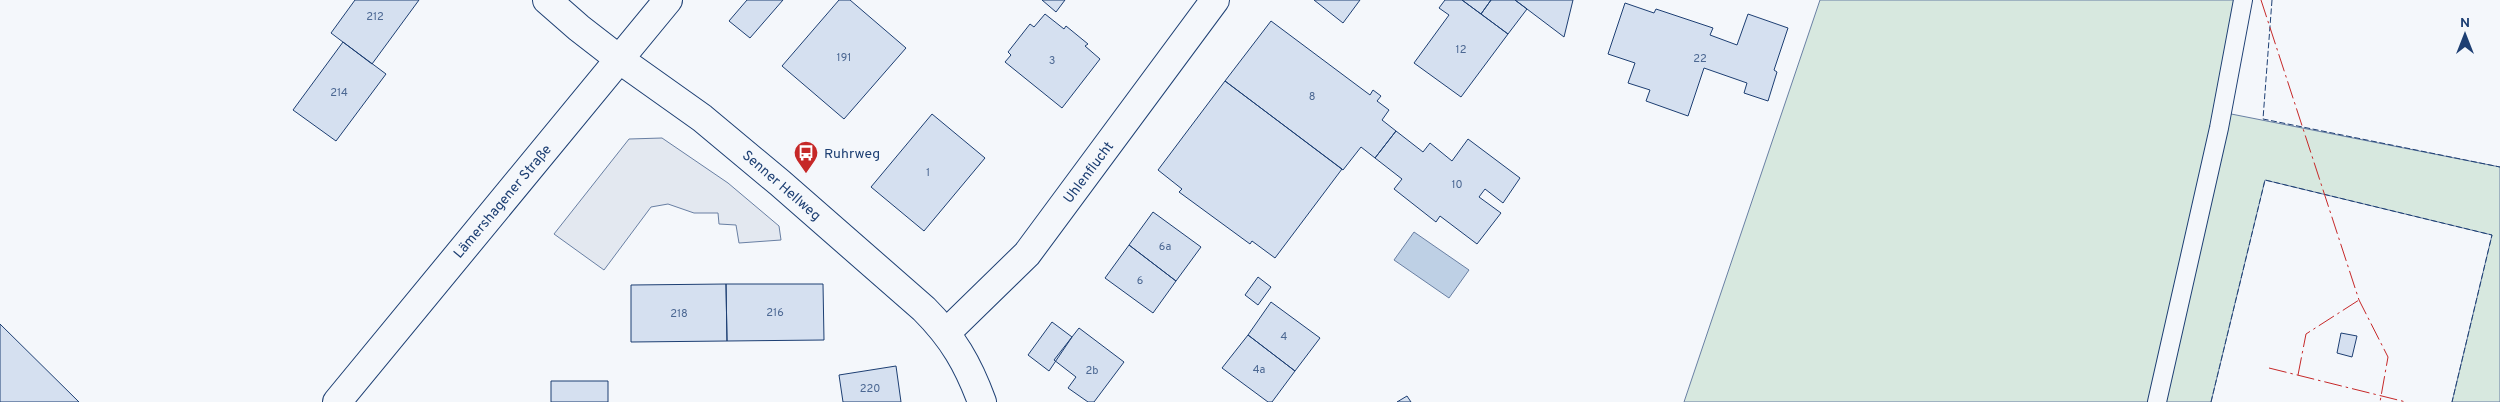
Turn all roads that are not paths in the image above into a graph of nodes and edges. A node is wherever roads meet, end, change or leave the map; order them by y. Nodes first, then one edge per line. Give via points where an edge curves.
1 (547, 0) edge
2 (668, 0) edge
3 (1215, 0) edge
4 (2243, 0) edge
5 (619, 59) junction
6 (947, 332) junction
7 (337, 402) edge
8 (982, 402) edge
9 (2158, 402) edge

1 - 5 street, Senner Hellweg
2 - 5 street, Lämershagener Straße
3 - 6 street, Uhlenflucht via 1027,254
4 - 9 lane via 2219,128
5 - 6 street, Senner Hellweg via 702,118
5 - 7 street, Lämershagener Straße
6 - 8 street, Senner Hellweg

